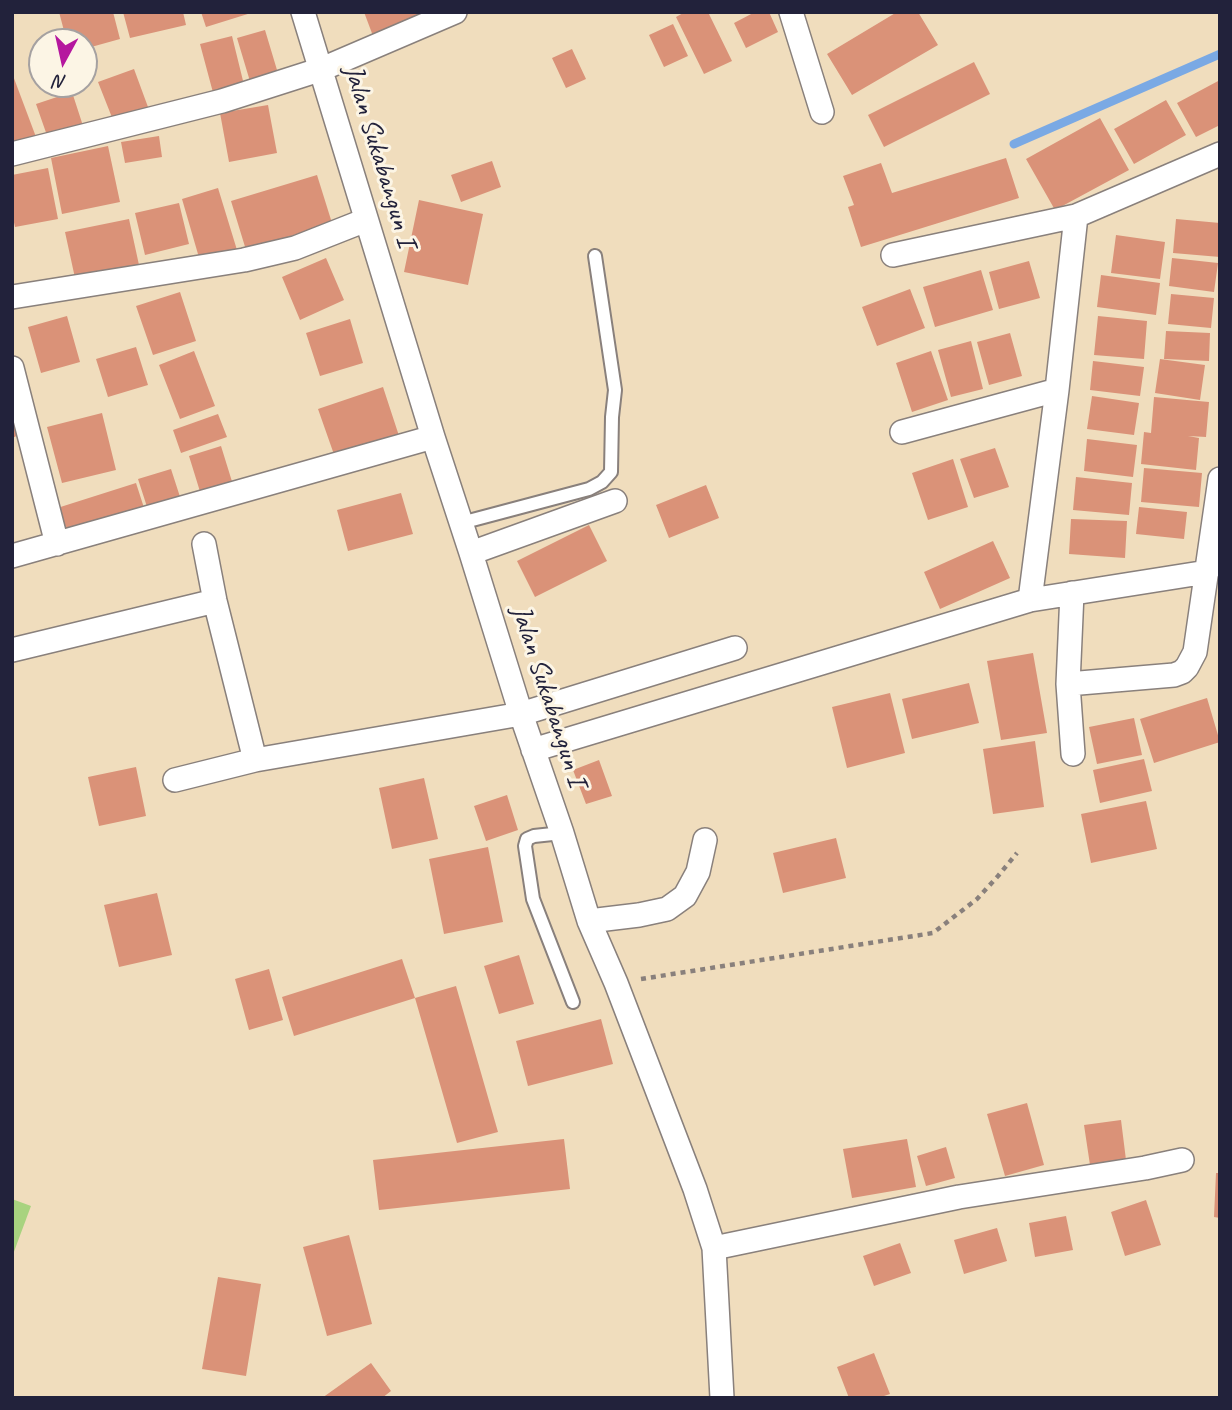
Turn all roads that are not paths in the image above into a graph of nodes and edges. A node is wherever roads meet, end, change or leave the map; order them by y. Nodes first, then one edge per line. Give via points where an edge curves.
1 (303, 12) edge
2 (455, 12) edge
3 (791, 12) edge
4 (322, 69) junction
5 (822, 112) dead end
6 (12, 154) edge
7 (1220, 154) edge
8 (1076, 216) junction
9 (366, 220) junction
10 (893, 255) dead end
11 (595, 256) dead end
12 (12, 297) edge
13 (12, 368) edge
14 (1057, 390) junction
15 (902, 432) dead end
16 (433, 437) junction
17 (1220, 479) edge
18 (615, 502) dead end
19 (461, 523) junction
20 (57, 544) junction
21 (204, 544) dead end
22 (471, 553) junction
23 (12, 556) edge
24 (1207, 572) junction
25 (1072, 593) junction
26 (1030, 600) junction
27 (215, 601) junction
28 (735, 648) dead end
29 (12, 650) edge
30 (1068, 684) junction
31 (521, 714) junction
32 (533, 750) junction
33 (1073, 754) dead end
34 (255, 760) junction
35 (175, 780) dead end
36 (562, 833) junction
37 (705, 840) dead end
38 (589, 921) junction
39 (573, 1002) dead end
40 (1182, 1160) dead end
41 (714, 1248) junction
42 (722, 1398) edge

1 - 4 street, Jalan Sukabangun I
2 - 4 street
3 - 5 street
4 - 6 street via 222,101
4 - 9 street, Jalan Sukabangun I
7 - 8 street
8 - 10 street
8 - 14 street
9 - 12 street via 295,248 244,260
9 - 16 street, Jalan Sukabangun I
11 - 19 lane via 615,390 611,472 589,489
13 - 20 street
14 - 15 street
14 - 26 street
16 - 19 street, Jalan Sukabangun I
16 - 20 street
17 - 24 street
18 - 22 street
19 - 22 street, Jalan Sukabangun I
20 - 23 street
21 - 27 street
22 - 31 street, Jalan Sukabangun I
24 - 25 street
24 - 30 street via 1195,652 1182,672
25 - 26 street
25 - 30 street
26 - 32 street
27 - 29 street
27 - 34 street
28 - 31 street
30 - 33 street
31 - 32 street, Jalan Sukabangun I
31 - 34 street
32 - 36 street, Jalan Sukabangun I
34 - 35 street
36 - 38 street, Jalan Sukabangun I
36 - 39 lane via 534,836 524,846 533,900
37 - 38 street via 698,872 685,896 667,909
38 - 41 street, Jalan Sukabangun I
40 - 41 street via 959,1197
41 - 42 street, Jalan Sukabangun I

